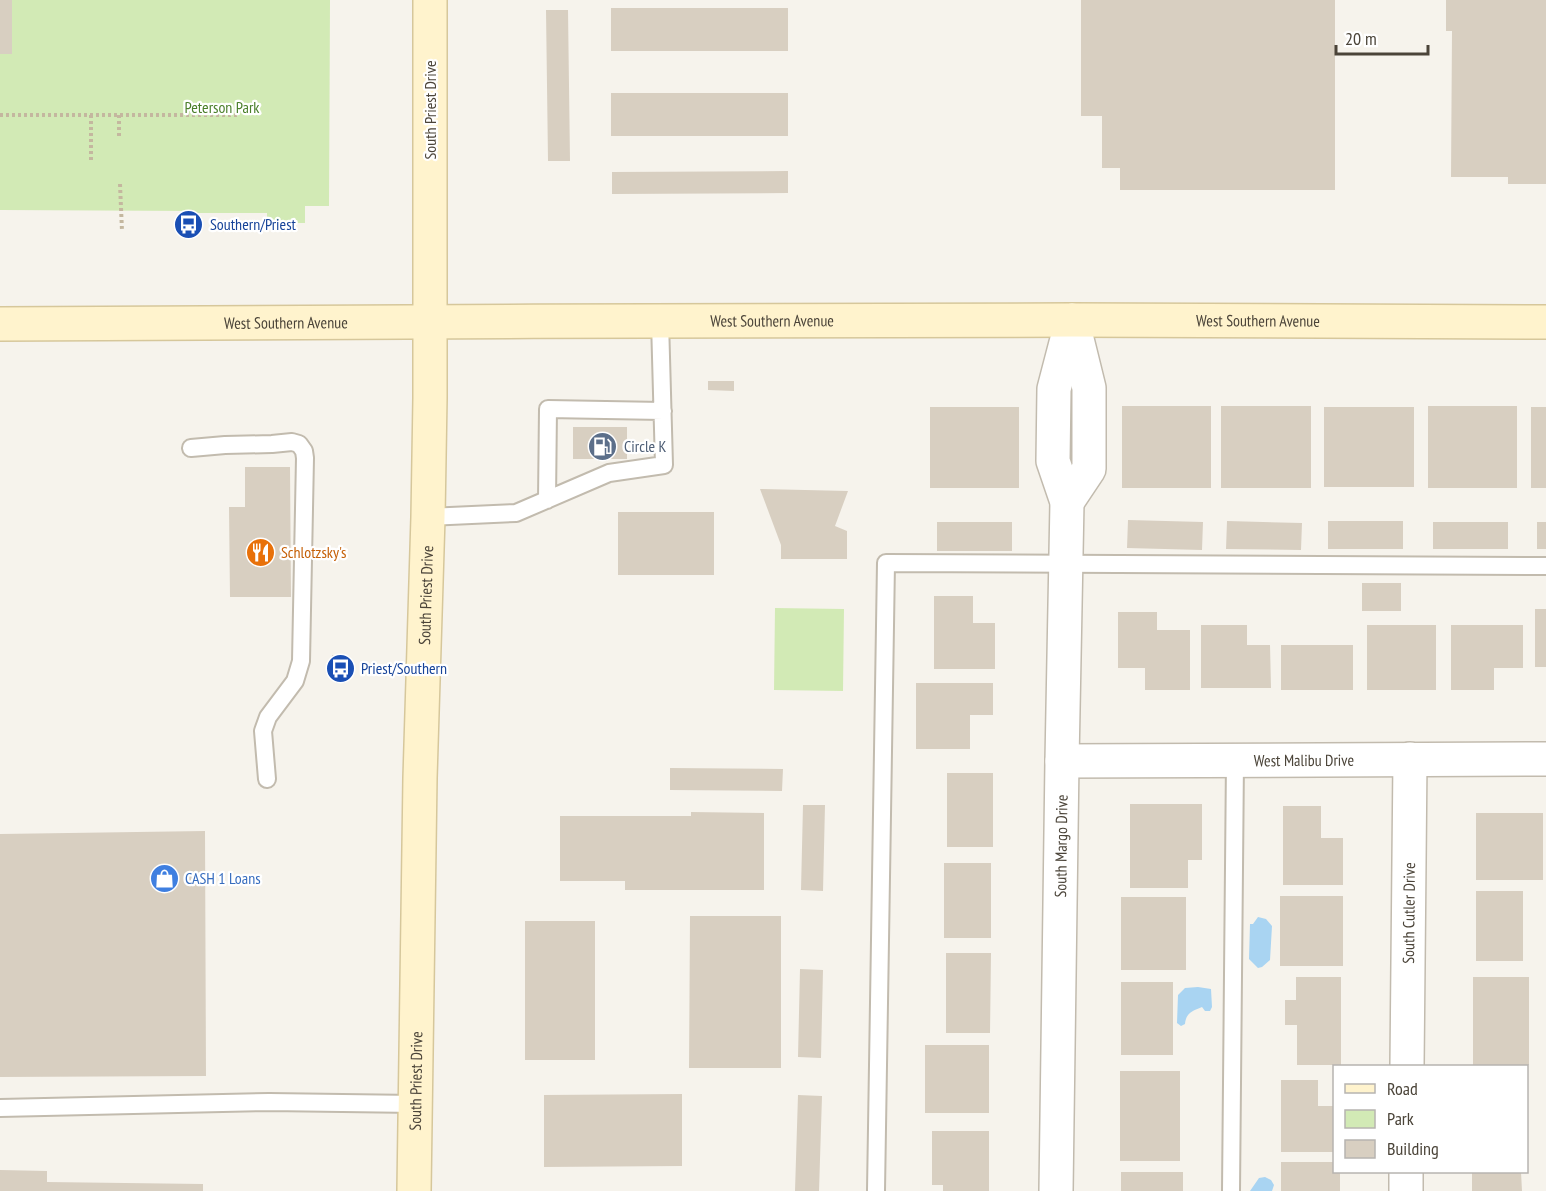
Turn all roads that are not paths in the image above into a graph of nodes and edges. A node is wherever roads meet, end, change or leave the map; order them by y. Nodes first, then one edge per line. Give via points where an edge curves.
1 (430, 0) edge
2 (1072, 320) junction
3 (660, 321) junction
4 (430, 322) junction
5 (1546, 322) edge
6 (0, 324) edge
7 (663, 411) junction
8 (191, 448) dead end
9 (547, 500) junction
10 (428, 517) junction
11 (1066, 564) junction
12 (1546, 566) edge
13 (1410, 759) junction
14 (1546, 759) edge
15 (1235, 760) junction
16 (1062, 761) junction
17 (267, 779) dead end
18 (1407, 1065) edge
19 (416, 1104) junction
20 (0, 1108) edge
21 (1406, 1173) edge
22 (414, 1191) edge
23 (876, 1191) edge
24 (1056, 1191) edge
25 (1231, 1191) edge
26 (1406, 1191) edge

1 - 4 main road, South Priest Drive
2 - 3 main road, West Southern Avenue
2 - 5 main road, West Southern Avenue
2 - 11 street, South Margo Drive via 1054,389 1053,461 1067,502
3 - 4 main road, West Southern Avenue
3 - 7 lane
4 - 6 main road, West Southern Avenue
4 - 10 main road, South Priest Drive
7 - 9 lane via 664,465 609,473
7 - 9 lane via 548,409
8 - 17 lane via 292,442 304,451 301,661 295,681 268,717 263,731
9 - 10 lane via 516,513
10 - 19 main road, South Priest Drive
11 - 12 lane
11 - 16 street, South Margo Drive
11 - 23 lane via 886,563
13 - 14 street, West Malibu Drive
13 - 15 street, West Malibu Drive
13 - 18 street, South Cutler Drive
15 - 16 street, West Malibu Drive
15 - 25 lane
16 - 24 street, South Margo Drive
19 - 20 lane via 268,1102
19 - 22 main road, South Priest Drive
21 - 26 street

